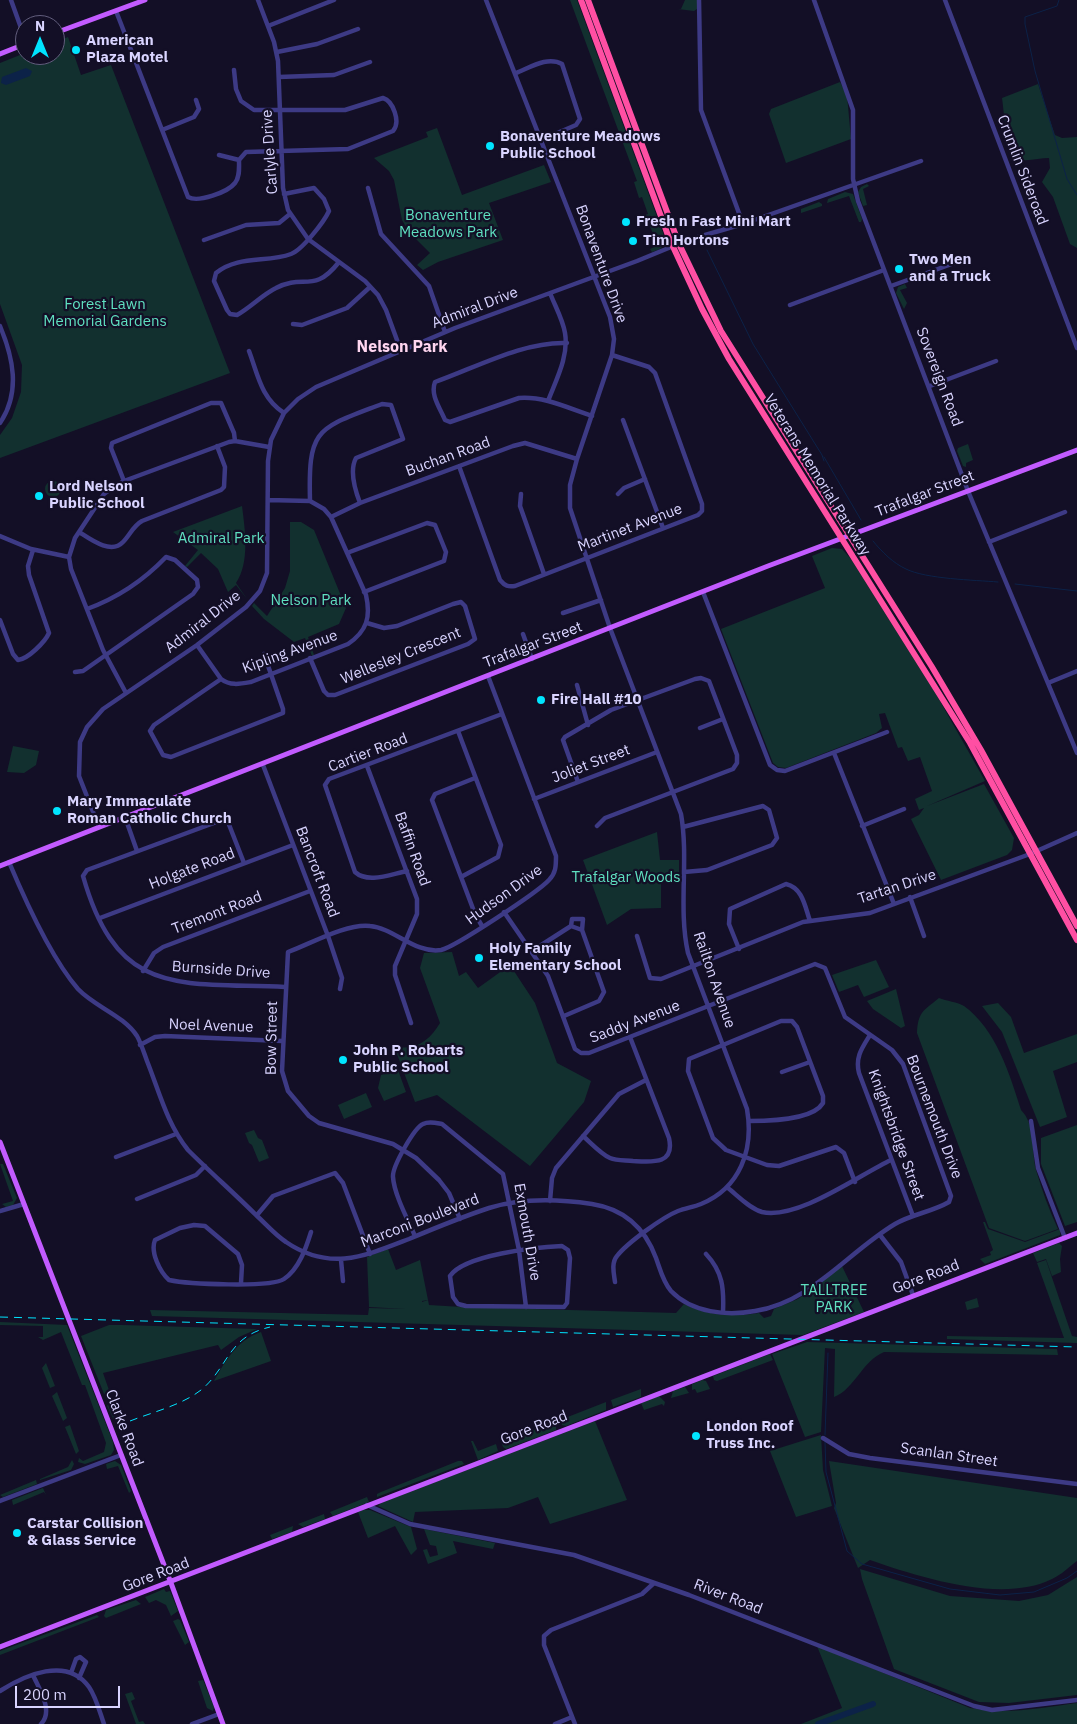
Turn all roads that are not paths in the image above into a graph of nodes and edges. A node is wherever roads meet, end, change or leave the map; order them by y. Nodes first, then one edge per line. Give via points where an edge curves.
1 (11, 0) edge
2 (145, 0) edge
3 (258, 0) edge
4 (334, 0) edge
5 (495, 0) edge
6 (581, 0) edge
7 (588, 0) edge
8 (699, 0) edge
9 (814, 0) edge
10 (944, 0) edge
11 (487, 2) edge
12 (116, 10) junction
13 (16, 15) edge
14 (268, 26) junction
15 (358, 28) dead end
16 (65, 29) edge
17 (15, 48) edge
18 (276, 52) junction
19 (0, 54) edge
20 (370, 62) dead end
21 (234, 70) dead end
22 (516, 73) junction
23 (279, 77) junction
24 (196, 100) dead end
25 (280, 110) junction
26 (162, 130) junction
27 (540, 140) junction
28 (281, 151) junction
29 (219, 155) dead end
30 (239, 160) junction
31 (921, 161) dead end
32 (854, 186) junction
33 (368, 188) dead end
34 (284, 194) junction
35 (290, 214) junction
36 (743, 224) junction
37 (308, 238) junction
38 (204, 240) dead end
39 (676, 245) junction
40 (339, 262) junction
41 (960, 262) dead end
42 (884, 270) junction
43 (594, 277) junction
44 (891, 286) junction
45 (370, 287) junction
46 (550, 293) junction
47 (790, 305) dead end
48 (293, 324) dead end
49 (0, 326) edge
50 (445, 332) junction
51 (567, 343) junction
52 (1077, 348) edge
53 (249, 351) dead end
54 (401, 351) junction
55 (612, 355) junction
56 (996, 361) dead end
57 (930, 386) junction
58 (548, 401) junction
59 (284, 413) junction
60 (592, 416) junction
61 (623, 420) dead end
62 (0, 423) edge
63 (235, 441) junction
64 (216, 446) junction
65 (269, 447) junction
66 (1077, 450) edge
67 (576, 459) junction
68 (459, 466) junction
69 (645, 479) junction
70 (124, 481) junction
71 (968, 491) junction
72 (521, 494) dead end
73 (618, 494) dead end
74 (268, 500) junction
75 (310, 501) junction
76 (360, 503) junction
77 (1064, 512) dead end
78 (332, 517) junction
79 (663, 528) junction
80 (78, 532) junction
81 (0, 536) edge
82 (846, 537) junction
83 (989, 542) junction
84 (34, 550) junction
85 (347, 553) junction
86 (69, 557) junction
87 (585, 558) junction
88 (544, 574) junction
89 (364, 592) junction
90 (703, 592) junction
91 (601, 600) junction
92 (87, 609) junction
93 (563, 613) dead end
94 (0, 620) edge
95 (367, 623) junction
96 (610, 628) junction
97 (523, 634) dead end
98 (6, 635) junction
99 (0, 638) edge
100 (197, 645) junction
101 (264, 654) dead end
102 (106, 655) junction
103 (310, 658) junction
104 (532, 659) junction
105 (1077, 671) edge
106 (75, 672) dead end
107 (270, 674) junction
108 (488, 676) junction
109 (221, 679) junction
110 (1048, 683) junction
111 (577, 684) dead end
112 (126, 693) junction
113 (638, 700) junction
114 (502, 714) junction
115 (723, 719) junction
116 (588, 725) junction
117 (700, 728) dead end
118 (458, 731) junction
119 (887, 732) dead end
120 (657, 752) junction
121 (834, 753) junction
122 (1077, 753) edge
123 (263, 765) junction
124 (367, 766) junction
125 (475, 778) junction
126 (578, 782) junction
127 (672, 791) junction
128 (534, 798) junction
129 (904, 809) dead end
130 (125, 818) junction
131 (597, 826) dead end
132 (862, 826) junction
133 (99, 827) junction
134 (683, 827) junction
135 (1077, 833) edge
136 (293, 845) junction
137 (137, 852) junction
138 (1033, 852) junction
139 (9, 862) junction
140 (244, 863) junction
141 (0, 866) edge
142 (407, 871) junction
143 (684, 872) junction
144 (461, 877) junction
145 (310, 891) junction
146 (910, 897) junction
147 (894, 904) junction
148 (504, 912) junction
149 (100, 918) junction
150 (810, 921) junction
151 (482, 926) junction
152 (571, 926) junction
153 (1077, 926) edge
154 (582, 930) junction
155 (328, 936) junction
156 (637, 936) dead end
157 (924, 936) dead end
158 (1077, 940) edge
159 (405, 941) junction
160 (738, 949) junction
161 (532, 951) junction
162 (820, 964) joint
163 (694, 967) junction
164 (143, 971) junction
165 (285, 987) junction
166 (340, 989) dead end
167 (709, 1007) junction
168 (564, 1016) junction
169 (411, 1023) dead end
170 (870, 1035) junction
171 (630, 1037) junction
172 (282, 1041) junction
173 (140, 1045) junction
174 (724, 1046) junction
175 (810, 1062) junction
176 (782, 1072) dead end
177 (646, 1080) junction
178 (749, 1121) junction
179 (1031, 1121) dead end
180 (176, 1134) junction
181 (583, 1136) junction
182 (0, 1142) edge
183 (404, 1151) junction
184 (116, 1157) dead end
185 (746, 1158) junction
186 (892, 1160) junction
187 (205, 1166) junction
188 (855, 1182) junction
189 (728, 1188) junction
190 (137, 1199) dead end
191 (550, 1201) junction
192 (510, 1203) junction
193 (24, 1204) junction
194 (0, 1211) edge
195 (257, 1215) junction
196 (913, 1216) junction
197 (460, 1219) junction
198 (311, 1232) dead end
199 (644, 1233) junction
200 (1077, 1233) edge
201 (880, 1235) junction
202 (415, 1236) junction
203 (1065, 1238) junction
204 (519, 1250) junction
205 (304, 1252) junction
206 (370, 1254) junction
207 (706, 1254) dead end
208 (341, 1260) junction
209 (343, 1281) dead end
210 (615, 1282) dead end
211 (241, 1283) junction
212 (913, 1295) junction
213 (526, 1307) junction
214 (723, 1312) junction
215 (823, 1438) dead end
216 (121, 1455) junction
217 (1077, 1484) edge
218 (0, 1501) edge
219 (367, 1505) junction
220 (171, 1583) junction
221 (654, 1583) junction
222 (0, 1647) edge
223 (71, 1673) junction
224 (33, 1675) junction
225 (79, 1678) junction
226 (0, 1690) edge
227 (1077, 1700) edge
228 (219, 1714) junction
229 (572, 1717) junction
230 (41, 1724) edge
231 (104, 1724) edge
232 (192, 1724) edge
233 (223, 1724) edge
234 (555, 1724) edge
235 (575, 1724) edge

1 - 13 street
2 - 12 main road
3 - 14 street, Carlyle Drive
4 - 14 street
5 - 11 street
6 - 39 highway, Veterans Memorial Parkway
7 - 39 highway, Veterans Memorial Parkway
8 - 36 street via 701,110
9 - 32 street, Sovereign Road via 853,110
10 - 52 street, Crumlin Sideroad
11 - 22 street, Bonaventure Drive
12 - 16 main road
12 - 26 street
14 - 18 street, Carlyle Drive
15 - 18 street via 317,44
17 - 19 main road
18 - 23 street, Carlyle Drive
20 - 23 street via 334,75
21 - 25 street via 236,90 247,107
22 - 27 street, Bonaventure Drive
22 - 27 street via 547,61 555,60 562,64 579,111 580,119 576,125
23 - 25 street, Carlyle Drive
24 - 26 street via 199,109 194,118
25 - 28 street, Carlyle Drive
25 - 28 street via 345,110 383,98 390,101 398,122 393,131 348,149
26 - 30 street via 188,197 193,200 231,187 238,178
27 - 43 street, Bonaventure Drive
28 - 30 street via 246,152
28 - 34 street, Carlyle Drive
29 - 30 street
31 - 32 street, Admiral Drive
32 - 36 street, Admiral Drive
32 - 42 street, Sovereign Road
33 - 50 street via 381,234 429,286
34 - 35 street, Carlyle Drive
34 - 37 street via 314,188 324,199 329,211
35 - 37 street, Carlyle Drive
35 - 38 street via 279,223 246,225
36 - 39 street, Admiral Drive
37 - 40 street, Carlyle Drive
37 - 40 street via 292,254 248,259 216,273 214,281 230,314 237,315 278,287 319,281 329,275
39 - 43 street, Admiral Drive
39 - 82 highway, Veterans Memorial Parkway via 737,360
40 - 45 street, Carlyle Drive
41 - 44 street
42 - 44 street, Sovereign Road
42 - 47 street
43 - 46 street, Admiral Drive
43 - 55 street, Bonaventure Drive via 610,317 614,339
44 - 57 street, Sovereign Road
45 - 48 street via 347,308 302,325
45 - 54 street, Carlyle Drive via 386,310
46 - 50 street, Admiral Drive
46 - 51 street
49 - 62 street via 12,358 14,384
50 - 54 street, Admiral Drive
51 - 58 street
51 - 58 street via 532,346 435,382 433,389 445,420 450,422 519,398
53 - 59 street via 263,392
54 - 59 street, Admiral Drive via 316,387
55 - 60 street, Bonaventure Drive
55 - 79 street, Martinet Avenue via 650,367 655,373 702,504 698,515
56 - 57 street
57 - 71 street, Sovereign Road
58 - 60 street
59 - 65 street, Admiral Drive
60 - 67 street, Bonaventure Drive
61 - 69 street
63 - 64 street
63 - 65 street
63 - 70 street via 221,403 211,403 112,443
64 - 70 street
64 - 80 street via 225,467 221,490 142,521 122,544 115,547 100,545
65 - 74 street, Admiral Drive
66 - 71 main road, Trafalgar Street
67 - 68 street, Buchan Road via 525,443
67 - 87 street, Bonaventure Drive via 570,485 570,508
68 - 76 street, Buchan Road
68 - 88 street, Martinet Avenue via 504,585 515,586
69 - 73 street
69 - 79 street
70 - 80 street via 104,494
71 - 82 main road, Trafalgar Street
71 - 83 street, Sovereign Road
72 - 88 street via 520,506
74 - 75 street
74 - 100 street, Admiral Drive via 266,573 260,591 246,607
75 - 76 street via 309,466 315,442 334,423 382,404 392,405 403,439 356,458 352,464
75 - 78 street
76 - 78 street, Buchan Road
77 - 83 street
78 - 85 street
79 - 87 street, Martinet Avenue
80 - 86 street
81 - 84 street
82 - 90 main road, Trafalgar Street
82 - 138 highway, Veterans Memorial Parkway via 932,667
83 - 110 street, Sovereign Road
84 - 86 street
84 - 98 street via 28,566 29,575 49,633 26,658 18,660
85 - 89 street
85 - 89 street via 427,523 435,525 446,552 444,561
86 - 92 street
87 - 88 street, Martinet Avenue
87 - 91 street, Bonaventure Drive
89 - 95 street via 369,608
90 - 96 main road, Trafalgar Street
90 - 121 street via 770,765 785,771
91 - 93 street
91 - 96 street, Bonaventure Drive
92 - 102 street
92 - 102 street via 116,597 166,557 175,560 197,580 198,587 193,594
94 - 98 street
95 - 103 street, Kipling Avenue via 358,637 348,644
95 - 103 street, Wellesley Crescent via 384,628 397,626 461,602 475,639 335,695 324,691
96 - 104 main road, Trafalgar Street
96 - 113 street, Railton Avenue
97 - 104 street
98 - 99 street
100 - 109 street
100 - 112 street, Admiral Drive
101 - 107 street
102 - 106 street via 83,671
102 - 112 street
103 - 107 street, Kipling Avenue
104 - 108 main road, Trafalgar Street
105 - 110 street
107 - 109 street, Kipling Avenue via 237,684
107 - 109 street via 283,713 171,757 163,755 150,732 154,725
108 - 114 street, Hudson Drive
108 - 123 main road, Trafalgar Street
110 - 122 street, Sovereign Road
111 - 116 street
112 - 133 street, Admiral Drive via 103,709 87,727 80,742 79,776
113 - 115 street via 701,678 708,681
113 - 116 street via 611,710
113 - 120 street, Railton Avenue
114 - 118 street, Cartier Road
114 - 128 street, Hudson Drive
115 - 117 street
115 - 127 street via 737,755 737,764 733,769
116 - 126 street via 563,740
118 - 124 street, Cartier Road
118 - 125 street
119 - 121 street
120 - 126 street, Joliet Street
120 - 127 street, Railton Avenue
121 - 132 street
123 - 130 main road, Trafalgar Street
123 - 136 street, Bancroft Road
124 - 142 street, Baffin Road
124 - 142 street, Cartier Road via 330,779 325,785 352,866 364,878
125 - 144 street via 501,852 498,857
125 - 144 street via 444,789 432,800
126 - 128 street, Joliet Street
127 - 131 street via 604,818
127 - 134 street, Railton Avenue
128 - 148 street, Hudson Drive via 556,856 556,872 549,881
129 - 132 street
130 - 133 main road, Trafalgar Street
130 - 137 street
132 - 147 street
133 - 139 main road, Trafalgar Street
134 - 143 street, Railton Avenue
134 - 143 street via 764,806 769,810 777,838 772,845 707,870
135 - 138 street, Tartan Drive
136 - 140 street, Holgate Road
136 - 145 street, Bancroft Road
137 - 140 street, Burnside Drive via 222,820 228,822
137 - 149 street, Burnside Drive via 87,870 83,876
138 - 146 street, Tartan Drive
138 - 153 highway, Veterans Memorial Parkway
138 - 158 highway, Veterans Memorial Parkway
139 - 141 main road, Trafalgar Street
139 - 173 street, Marconi Boulevard via 63,969 79,990 125,1024
140 - 149 street, Holgate Road
142 - 159 street, Baffin Road via 417,914
143 - 163 street, Railton Avenue via 684,932
144 - 151 street
145 - 155 street, Bancroft Road
145 - 164 street, Tremont Road via 163,947 154,953
146 - 147 street, Tartan Drive
146 - 157 street
147 - 150 street, Tartan Drive via 870,913
148 - 151 street, Hudson Drive
148 - 161 street, Saddy Avenue
149 - 164 street, Burnside Drive via 110,940
150 - 160 street, Tartan Drive
150 - 160 street via 799,891 786,884 730,909 729,924
151 - 159 street, Hudson Drive via 440,950
152 - 154 street
152 - 154 street via 572,920 582,919
152 - 161 street
154 - 168 street via 604,992 599,1001
155 - 159 street, Hudson Drive via 369,925
155 - 165 street, Bow Street via 288,952
155 - 166 street, Bancroft Road via 342,978
156 - 163 street, Tartan Drive via 650,978 661,979
159 - 169 street, Baffin Road via 395,966 395,975
160 - 163 street, Tartan Drive
161 - 168 street, Saddy Avenue via 548,976
162 - 167 street, Saddy Avenue
162 - 170 street, Bournemouth Drive via 825,968 845,1017
163 - 167 street, Railton Avenue
164 - 165 street, Burnside Drive via 173,982
165 - 172 street, Bow Street
167 - 171 street, Saddy Avenue
167 - 174 street, Railton Avenue
168 - 171 street, Saddy Avenue via 575,1049 581,1053
170 - 186 street, Knightsbridge Street via 856,1062
170 - 196 street, Bournemouth Drive via 892,1050 903,1064 951,1196 944,1206
171 - 177 street
172 - 173 street, Noel Avenue via 165,1036
172 - 183 street, Bow Street via 284,1083 309,1116 328,1127 371,1137
173 - 180 street, Marconi Boulevard
174 - 175 street via 781,1021 792,1021
174 - 178 street, Railton Avenue
174 - 185 street via 689,1060 688,1072 713,1138 726,1150
175 - 176 street
175 - 178 street via 823,1096 820,1108 790,1119
177 - 181 street via 619,1094
177 - 181 street via 671,1147 663,1160 610,1158
178 - 185 street, Railton Avenue
179 - 203 street via 1038,1168
180 - 184 street
180 - 187 street, Marconi Boulevard
181 - 191 street via 556,1168
182 - 193 main road, Clarke Road
183 - 192 street, Exmouth Drive via 414,1131 423,1124 442,1124 503,1174
183 - 197 street, Bow Street via 439,1180 449,1193
183 - 202 street via 393,1168 393,1178
185 - 188 street via 779,1166 836,1147 844,1153
185 - 189 street, Railton Avenue
186 - 188 street
186 - 196 street, Knightsbridge Street
187 - 190 street via 196,1175
187 - 195 street, Marconi Boulevard
188 - 189 street via 787,1211 772,1213 751,1207
189 - 199 street, Railton Avenue via 700,1204 663,1218
191 - 192 street, Marconi Boulevard
191 - 199 street, Marconi Boulevard via 606,1206 625,1215
192 - 197 street, Marconi Boulevard
192 - 204 street, Exmouth Drive
193 - 194 street
193 - 216 main road, Clarke Road
195 - 205 street, Marconi Boulevard via 285,1242
195 - 206 street via 273,1196 335,1173 343,1183
196 - 201 street, Bournemouth Drive
197 - 202 street, Marconi Boulevard
198 - 205 street
199 - 210 street, Railton Avenue via 616,1257 613,1269
199 - 214 street, Marconi Boulevard via 662,1277 671,1290 694,1307
200 - 203 main road, Gore Road
201 - 212 street via 901,1262
201 - 214 street, Marconi Boulevard via 794,1298 756,1311
202 - 206 street, Marconi Boulevard
203 - 212 main road, Gore Road
204 - 213 street, Exmouth Drive
204 - 213 street via 562,1246 568,1250 570,1258 568,1303 557,1308
204 - 213 street via 455,1269 450,1276 453,1297 458,1304
205 - 208 street, Marconi Boulevard
205 - 211 street via 284,1279 258,1284
206 - 208 street, Marconi Boulevard
207 - 214 street via 716,1264 721,1277
208 - 209 street
211 - 211 street via 169,1280 162,1274 154,1249 155,1240 180,1228 205,1226 238,1254 242,1265
212 - 219 main road, Gore Road
215 - 217 street, Scanlan Street via 849,1454 870,1458
216 - 218 street
216 - 220 main road, Clarke Road
219 - 220 main road, Gore Road
219 - 221 street, River Road via 410,1524 574,1555
220 - 222 main road, Gore Road
220 - 228 main road, Clarke Road
221 - 227 street, River Road via 974,1706 992,1710
221 - 229 street via 642,1594 551,1630 544,1636 544,1645
223 - 224 street via 53,1670
223 - 225 street
223 - 225 street via 76,1659 80,1657 86,1666
224 - 226 street
224 - 230 street via 47,1711
225 - 231 street via 89,1687
228 - 232 street
228 - 233 main road, Clarke Road
229 - 234 street
229 - 235 street

